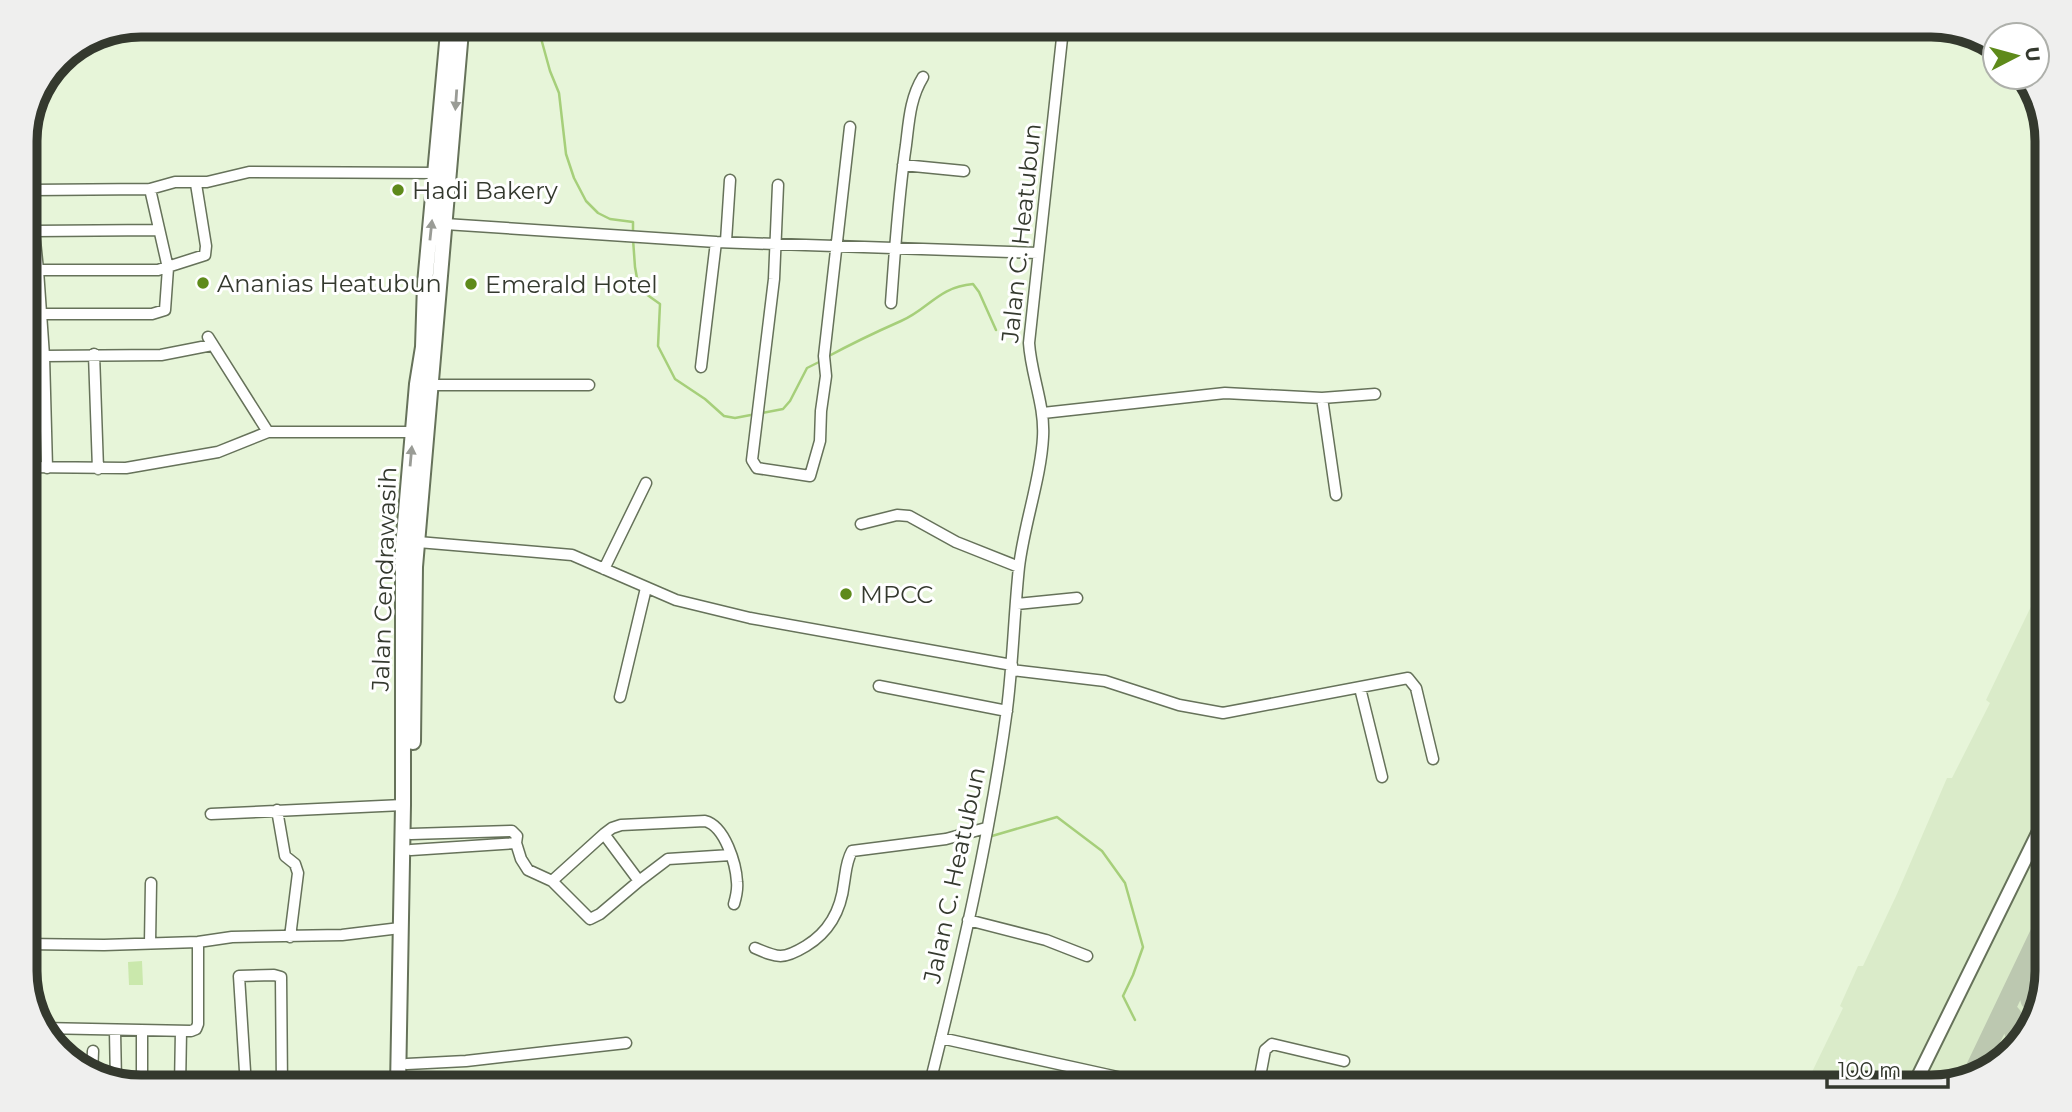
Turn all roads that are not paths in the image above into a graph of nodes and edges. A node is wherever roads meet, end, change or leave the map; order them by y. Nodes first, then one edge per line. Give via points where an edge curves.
1 (448, 37) edge
2 (461, 37) edge
3 (1062, 37) edge
4 (923, 77) dead end
5 (850, 127) dead end
6 (903, 165) junction
7 (964, 171) dead end
8 (437, 173) junction
9 (730, 180) dead end
10 (196, 184) junction
11 (778, 186) dead end
12 (150, 189) junction
13 (37, 190) edge
14 (445, 224) junction
15 (159, 230) junction
16 (37, 231) edge
17 (721, 242) junction
18 (777, 244) junction
19 (837, 246) junction
20 (895, 249) junction
21 (1038, 253) junction
22 (37, 260) edge
23 (168, 268) junction
24 (38, 270) junction
25 (891, 303) dead end
26 (42, 314) junction
27 (94, 354) junction
28 (44, 356) junction
29 (701, 367) dead end
30 (431, 385) junction
31 (589, 385) dead end
32 (1375, 394) dead end
33 (1322, 398) junction
34 (1043, 413) junction
35 (268, 432) junction
36 (413, 432) junction
37 (37, 468) edge
38 (47, 468) junction
39 (98, 469) junction
40 (646, 483) dead end
41 (1336, 495) dead end
42 (861, 524) dead end
43 (418, 542) junction
44 (1019, 567) junction
45 (604, 569) junction
46 (646, 588) junction
47 (1077, 598) dead end
48 (1017, 604) junction
49 (1012, 668) junction
50 (879, 686) dead end
51 (1360, 688) junction
52 (620, 697) dead end
53 (1007, 711) junction
54 (1433, 759) dead end
55 (1382, 777) dead end
56 (402, 805) junction
57 (277, 810) junction
58 (211, 814) dead end
59 (986, 828) junction
60 (411, 834) junction
61 (604, 834) junction
62 (2035, 841) edge
63 (516, 843) junction
64 (411, 850) junction
65 (731, 855) junction
66 (552, 881) junction
67 (639, 881) junction
68 (151, 883) dead end
69 (734, 904) dead end
70 (968, 920) junction
71 (400, 928) junction
72 (290, 937) junction
73 (198, 942) junction
74 (150, 943) junction
75 (37, 944) edge
76 (755, 948) dead end
77 (1087, 957) dead end
78 (54, 1029) edge
79 (115, 1031) junction
80 (142, 1031) junction
81 (181, 1031) junction
82 (941, 1038) junction
83 (626, 1043) dead end
84 (93, 1051) dead end
85 (1344, 1061) dead end
86 (92, 1064) edge
87 (407, 1064) junction
88 (116, 1072) edge
89 (142, 1075) edge
90 (180, 1075) edge
91 (245, 1075) edge
92 (282, 1075) edge
93 (398, 1075) edge
94 (407, 1075) edge
95 (932, 1075) edge
96 (1113, 1075) edge
97 (1260, 1075) edge
98 (1919, 1075) edge

1 - 8 main road, Jalan Cendrawasih
2 -> 14 main road, Jalan Cendrawasih
3 - 21 street, Jalan C. Heatubun
4 - 6 street via 913,97
5 - 19 street
6 - 7 street
6 - 20 street
8 - 10 street via 249,172
36 -> 8 main road, Jalan Cendrawasih
9 - 17 street
10 - 12 street via 175,182
10 - 23 street via 206,253
11 - 18 street
12 - 13 street
12 - 15 street
14 - 17 street
14 - 30 main road, Jalan Cendrawasih
15 - 16 street
15 - 23 street
17 - 18 street
17 - 29 street
18 - 19 street
18 - 19 street via 751,460 757,468 802,476 810,476 819,446
19 - 20 street
20 - 21 street
20 - 25 street
21 - 34 street, Jalan C. Heatubun via 1029,343
22 - 24 street
23 - 24 street
23 - 26 street via 163,312
24 - 26 street
26 - 28 street
27 - 28 street
27 - 35 street via 161,355 210,341
27 - 39 street
28 - 38 street
30 - 31 street
30 - 43 main road, Jalan Cendrawasih
32 - 33 street
33 - 34 street via 1212,394
33 - 41 street
34 - 44 street, Jalan C. Heatubun via 1040,463
35 - 36 street
35 - 39 street via 209,455
56 -> 36 main road, Jalan Cendrawasih via 403,547
37 - 38 street
38 - 39 street
40 - 45 street
42 - 44 street via 909,516 956,542
43 - 45 street via 572,555
43 - 60 main road, Jalan Cendrawasih
44 - 48 street, Jalan C. Heatubun
45 - 46 street
46 - 49 street via 750,618
46 - 52 street
47 - 48 street
48 - 49 street, Jalan C. Heatubun
49 - 51 street via 1105,681 1216,713
49 - 53 street, Jalan C. Heatubun
50 - 53 street
51 - 54 street via 1408,678 1413,681
51 - 55 street
53 - 59 street, Jalan C. Heatubun
56 - 57 street
56 - 71 main road, Jalan Cendrawasih
57 - 58 street
57 - 72 street via 285,856 298,873
59 - 70 street, Jalan C. Heatubun
59 - 76 street via 946,839 852,851 833,921 824,932 790,956 773,956
60 - 63 street via 512,831
60 - 64 main road, Jalan Cendrawasih
61 - 65 street via 617,825 709,821
61 - 66 street
61 - 67 street
62 - 98 street
63 - 64 street
63 - 66 street via 528,870
64 - 87 main road, Jalan Cendrawasih
65 - 67 street via 668,859
65 - 69 street via 737,881
66 - 67 street via 592,919
68 - 74 street
70 - 77 street via 1046,940
70 - 82 street, Jalan C. Heatubun
71 - 72 street
71 - 93 main road, Jalan Cendrawasih
72 - 73 street
73 - 74 street
73 - 81 street via 198,1024 196,1029
74 - 75 street
78 - 79 street
79 - 80 street
79 - 88 street
80 - 81 street
80 - 89 street
81 - 90 street
82 - 95 street, Jalan C. Heatubun
82 - 96 street
83 - 87 street
84 - 86 street
85 - 97 street via 1272,1044 1265,1050
87 - 94 main road, Jalan Cendrawasih
91 - 92 street via 239,976 274,975 281,977

